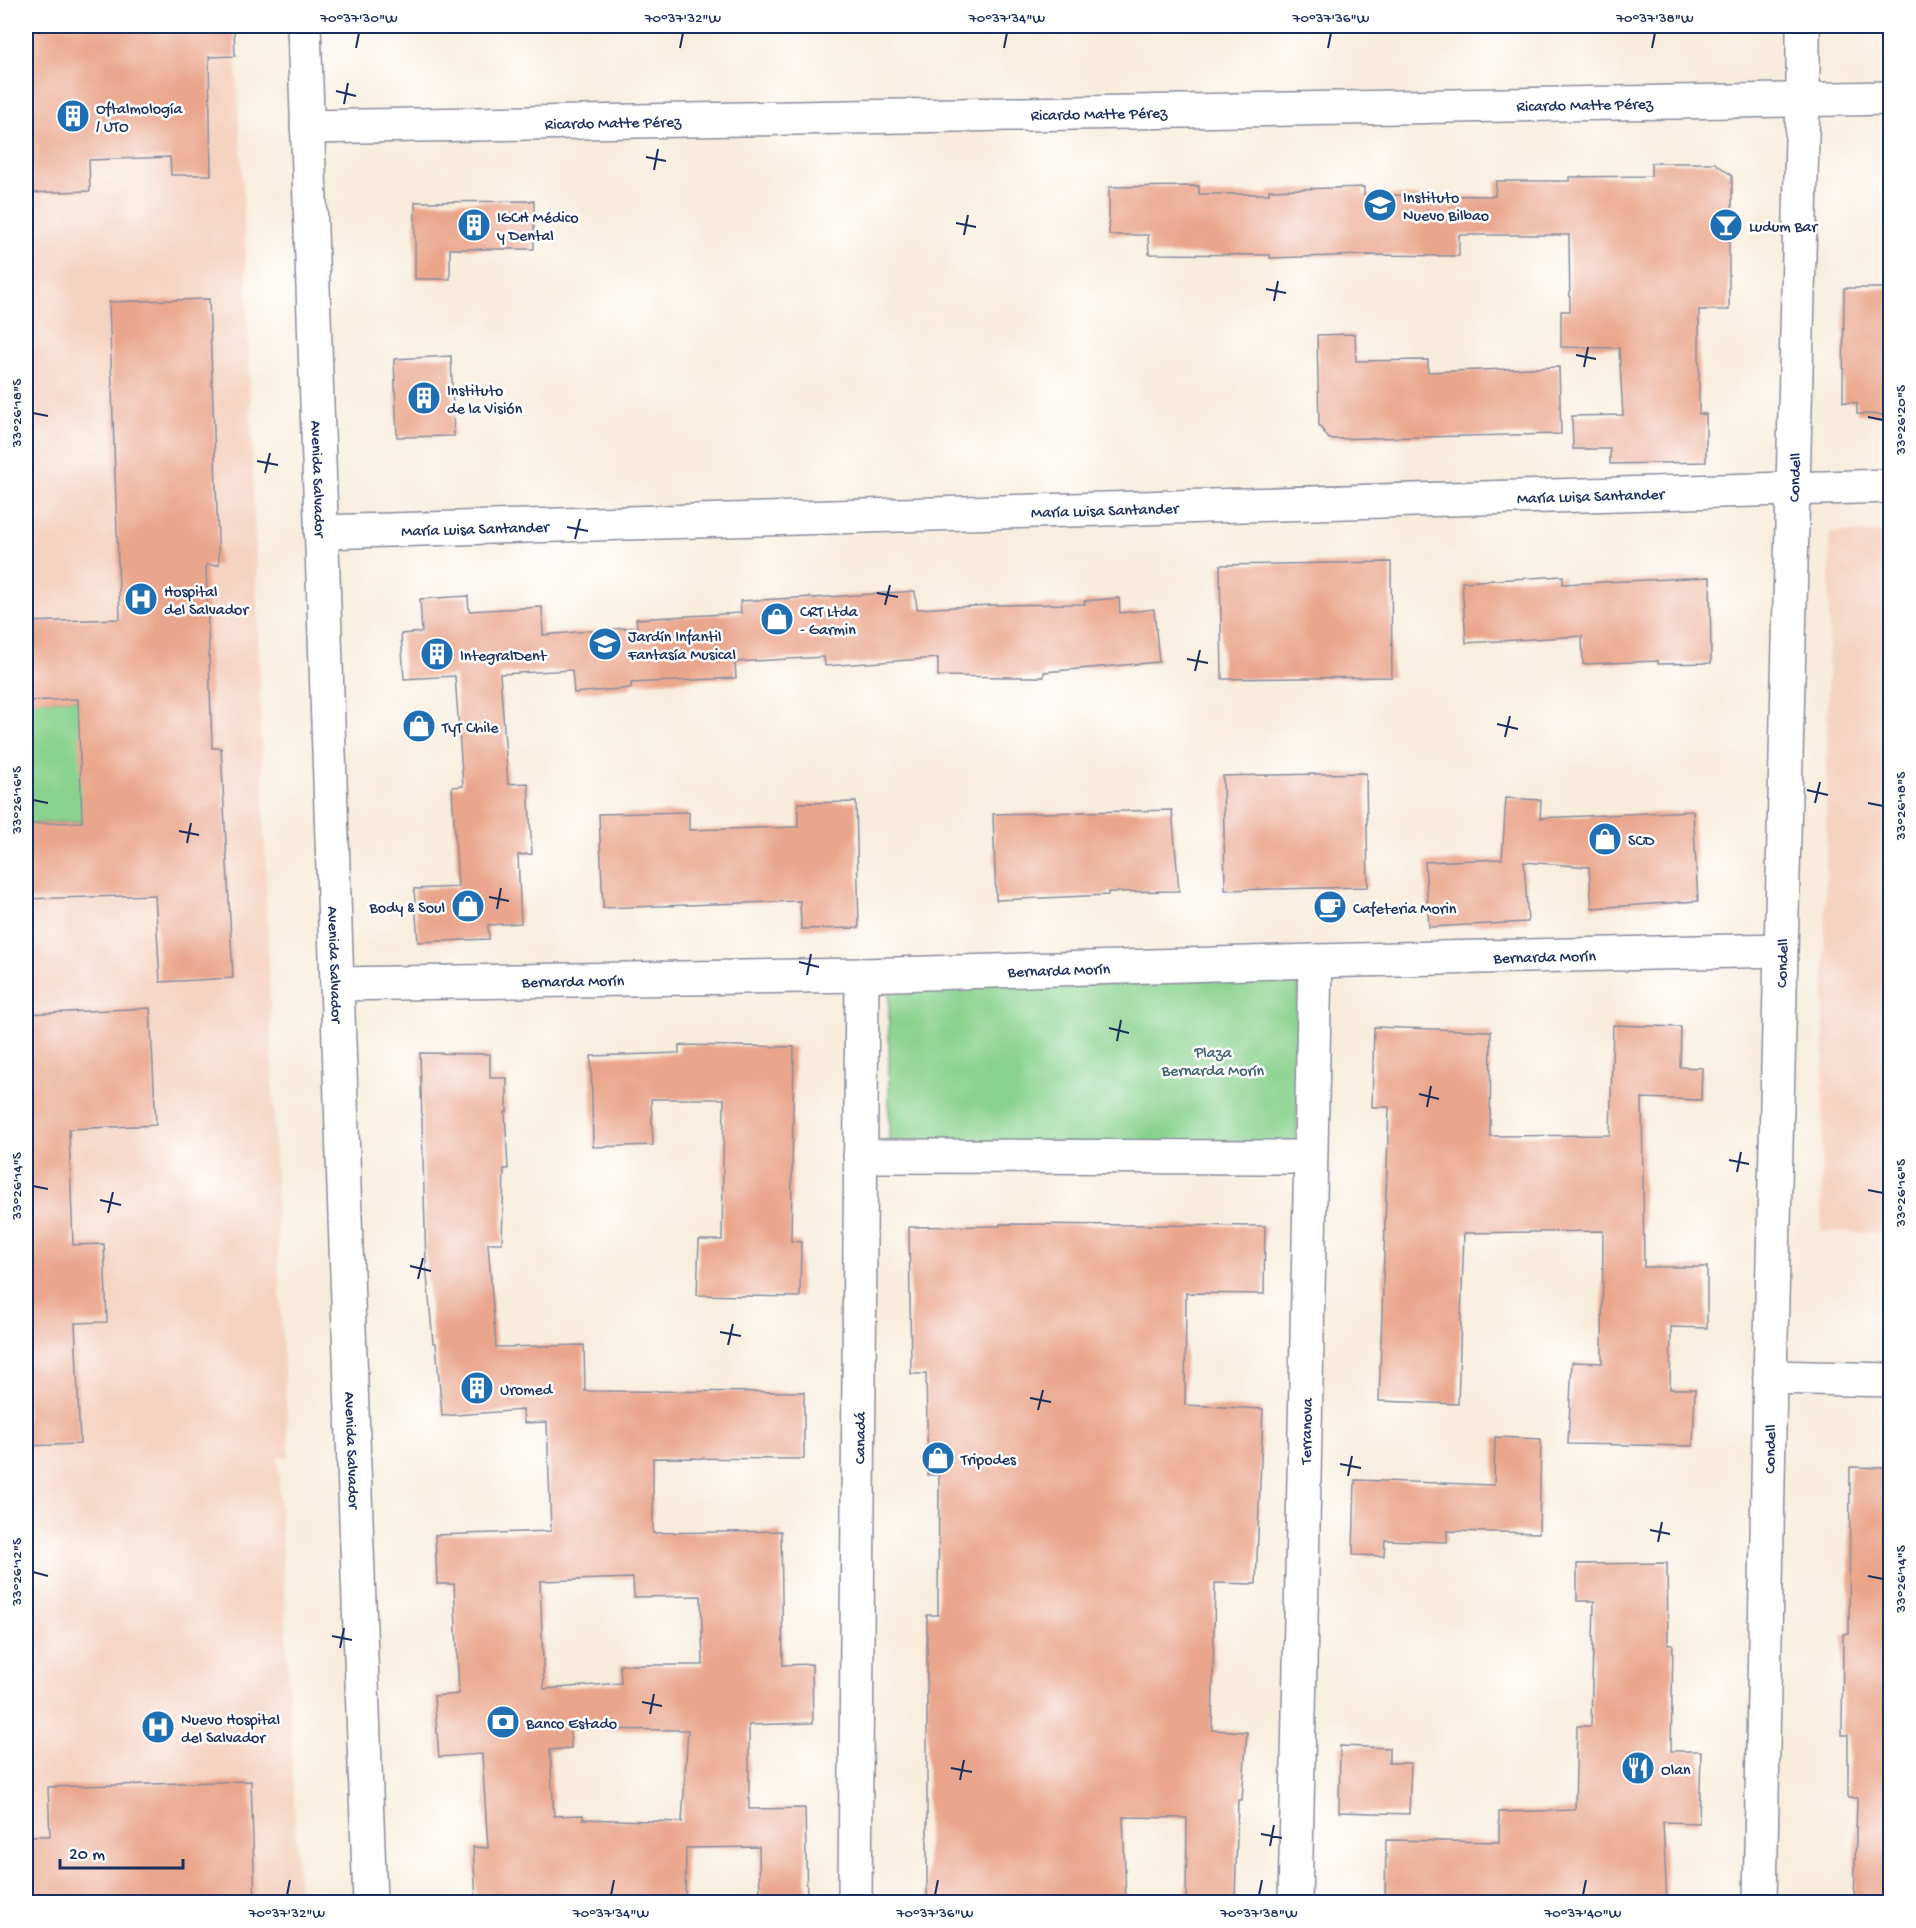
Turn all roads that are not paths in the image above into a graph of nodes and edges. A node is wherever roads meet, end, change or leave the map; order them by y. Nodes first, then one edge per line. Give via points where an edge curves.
1 (304, 26) edge
2 (1803, 26) edge
3 (1890, 98) edge
4 (1803, 100) junction
5 (306, 127) junction
6 (1890, 486) edge
7 (1792, 488) junction
8 (321, 532) junction
9 (1780, 950) junction
10 (1315, 961) junction
11 (861, 975) junction
12 (337, 984) junction
13 (860, 1156) junction
14 (1310, 1156) junction
15 (1770, 1377) junction
16 (1890, 1380) edge
17 (370, 1902) edge
18 (855, 1902) edge
19 (1295, 1902) edge
20 (1760, 1902) edge

1 - 5 street, Avenida Salvador
2 - 4 street, Condell
3 - 4 street, Ricardo Matte Pérez
4 - 5 street, Ricardo Matte Pérez
4 - 7 street, Condell
5 - 8 street, Avenida Salvador
6 - 7 street, María Luisa Santander
7 - 8 street, María Luisa Santander
7 - 9 street, Condell
8 - 12 street, Avenida Salvador
9 - 10 street, Bernarda Morín
9 - 15 street, Condell
10 - 11 street, Bernarda Morín
10 - 14 street, Terranova
11 - 12 street, Bernarda Morín
11 - 13 street, Canadá
12 - 17 street, Avenida Salvador
13 - 14 street
13 - 18 street, Canadá
14 - 19 street, Terranova
15 - 16 street
15 - 20 street, Condell

